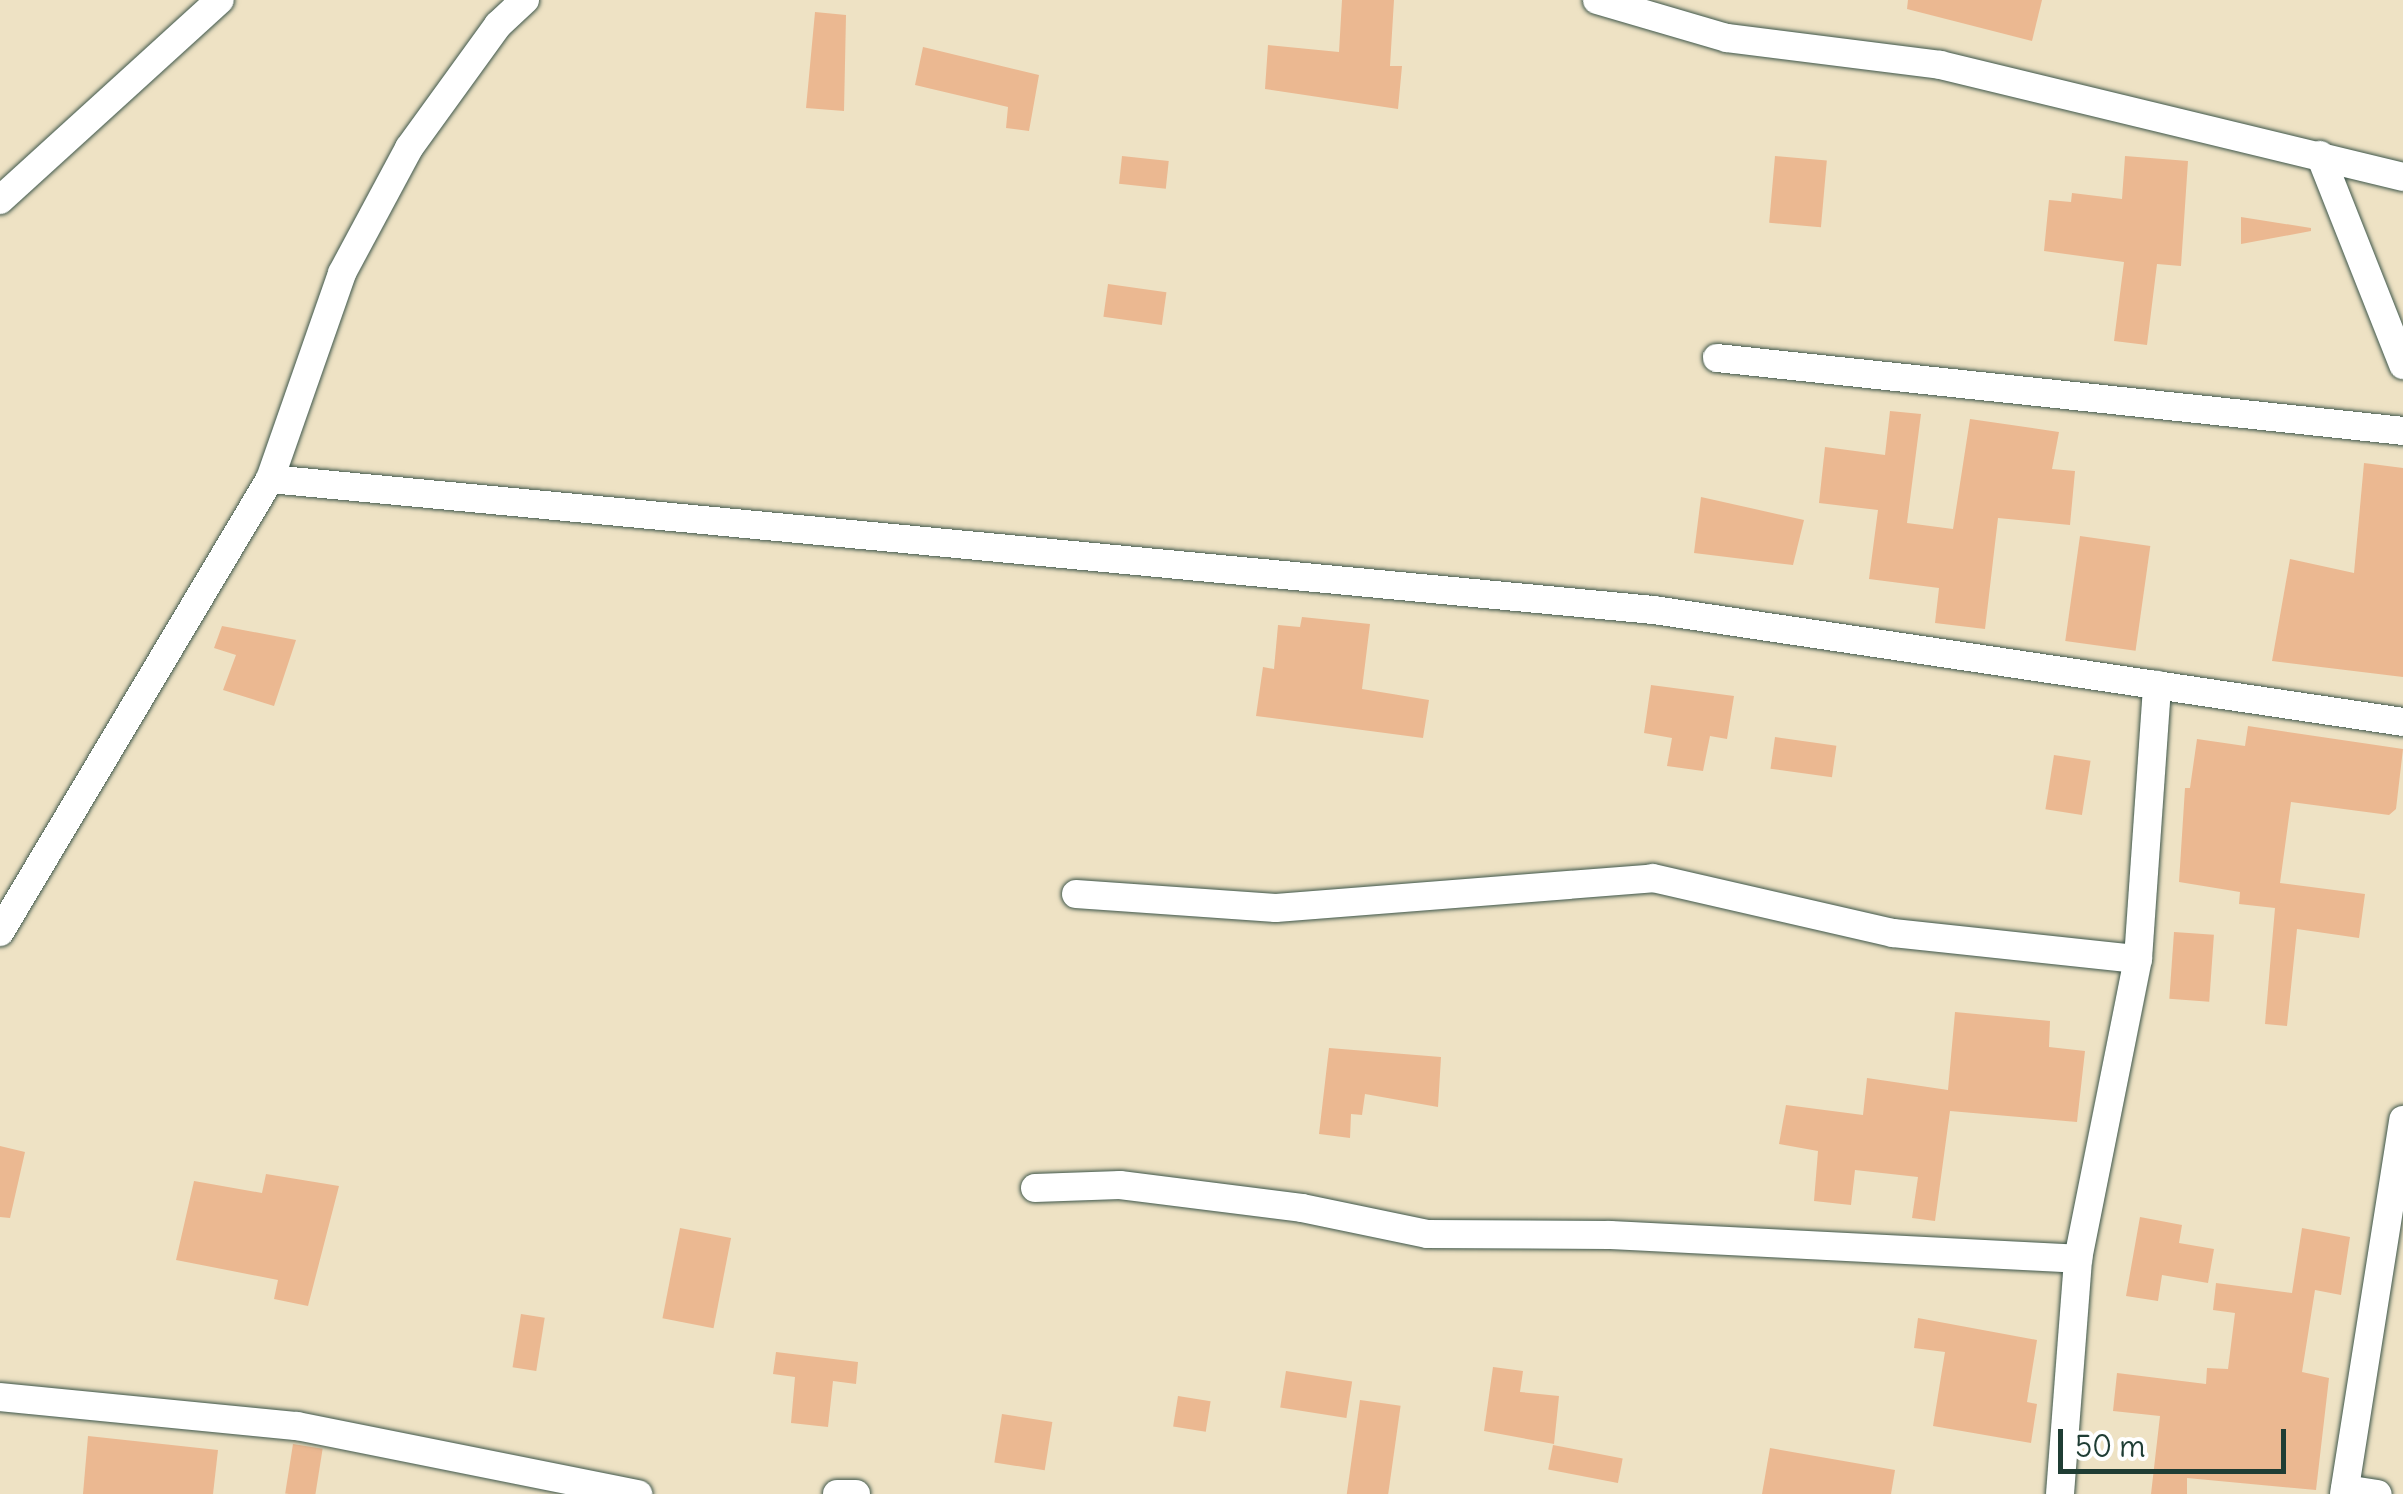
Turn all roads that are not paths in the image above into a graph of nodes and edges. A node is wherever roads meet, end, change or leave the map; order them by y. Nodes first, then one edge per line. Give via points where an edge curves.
1 (220, 0) edge
2 (525, 0) edge
3 (1596, 0) edge
4 (2320, 155) junction
5 (2403, 178) edge
6 (0, 200) edge
7 (1717, 358) dead end
8 (2403, 366) edge
9 (2403, 431) edge
10 (270, 479) junction
11 (2157, 685) junction
12 (2403, 722) edge
13 (1076, 894) dead end
14 (0, 932) edge
15 (2138, 960) junction
16 (2403, 1120) edge
17 (1035, 1188) dead end
18 (2078, 1259) junction
19 (2392, 1272) edge
20 (0, 1398) edge
21 (2345, 1491) edge
22 (638, 1494) edge
23 (837, 1494) edge
24 (856, 1494) edge
25 (2060, 1494) edge
26 (2378, 1494) edge

1 - 6 street
2 - 10 street via 498,25 410,148 342,273
3 - 4 street via 1727,38 1940,65
4 - 5 street
4 - 8 street
7 - 9 street
10 - 11 street via 1654,610
10 - 14 street
11 - 12 street
11 - 15 street
13 - 15 street via 1276,908 1653,878 1893,933
15 - 18 street
16 - 19 street
17 - 18 street via 1120,1184 1302,1208 1427,1234 1610,1235
18 - 25 street
19 - 21 street
20 - 22 street via 296,1426
21 - 26 street
23 - 24 street

